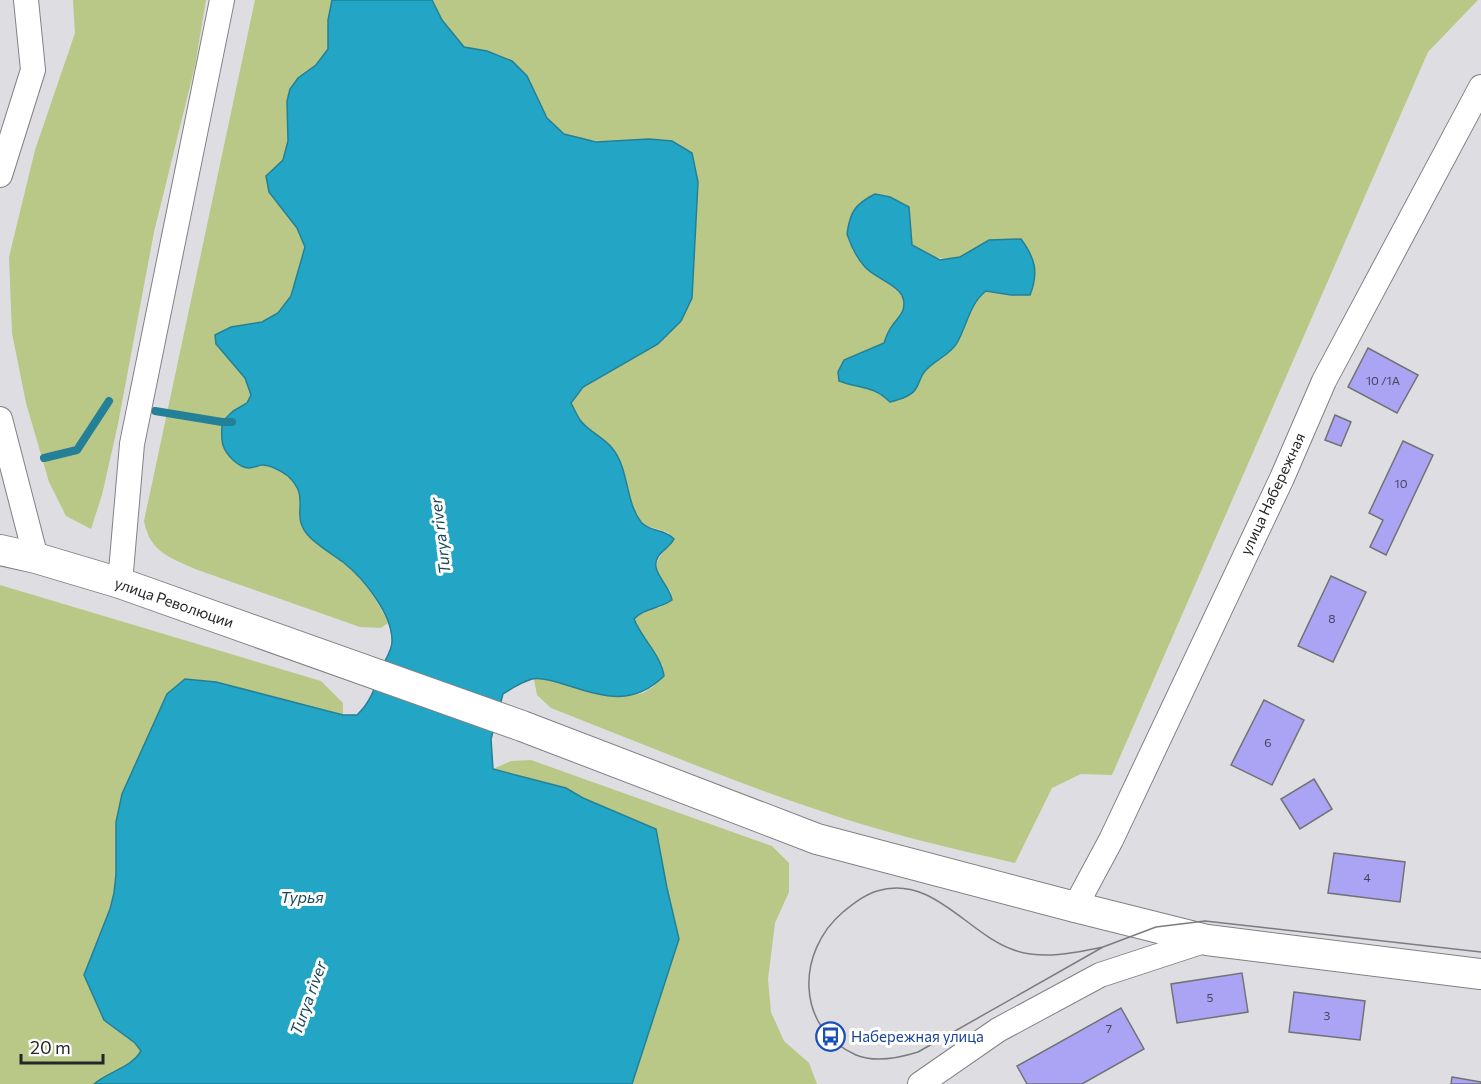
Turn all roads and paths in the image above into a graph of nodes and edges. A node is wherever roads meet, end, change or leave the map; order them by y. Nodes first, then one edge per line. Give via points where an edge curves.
1 (26, 0) edge
2 (222, 0) edge
3 (1481, 87) edge
4 (0, 175) edge
5 (0, 418) edge
6 (0, 550) edge
7 (36, 558) junction
8 (120, 583) junction
9 (1075, 907) junction
10 (1207, 940) junction
11 (1481, 975) edge
12 (920, 1084) edge

1 - 4 street via 33,70
2 - 8 street via 132,444
3 - 9 street, улица Набережная via 1324,381 1111,840
5 - 7 street
6 - 7 street, улица Революции
7 - 8 street, улица Революции
8 - 9 street, улица Революции via 522,726 817,839
9 - 10 street, улица Революции
10 - 11 street, улица Революции
10 - 12 street via 1100,975 998,1030

